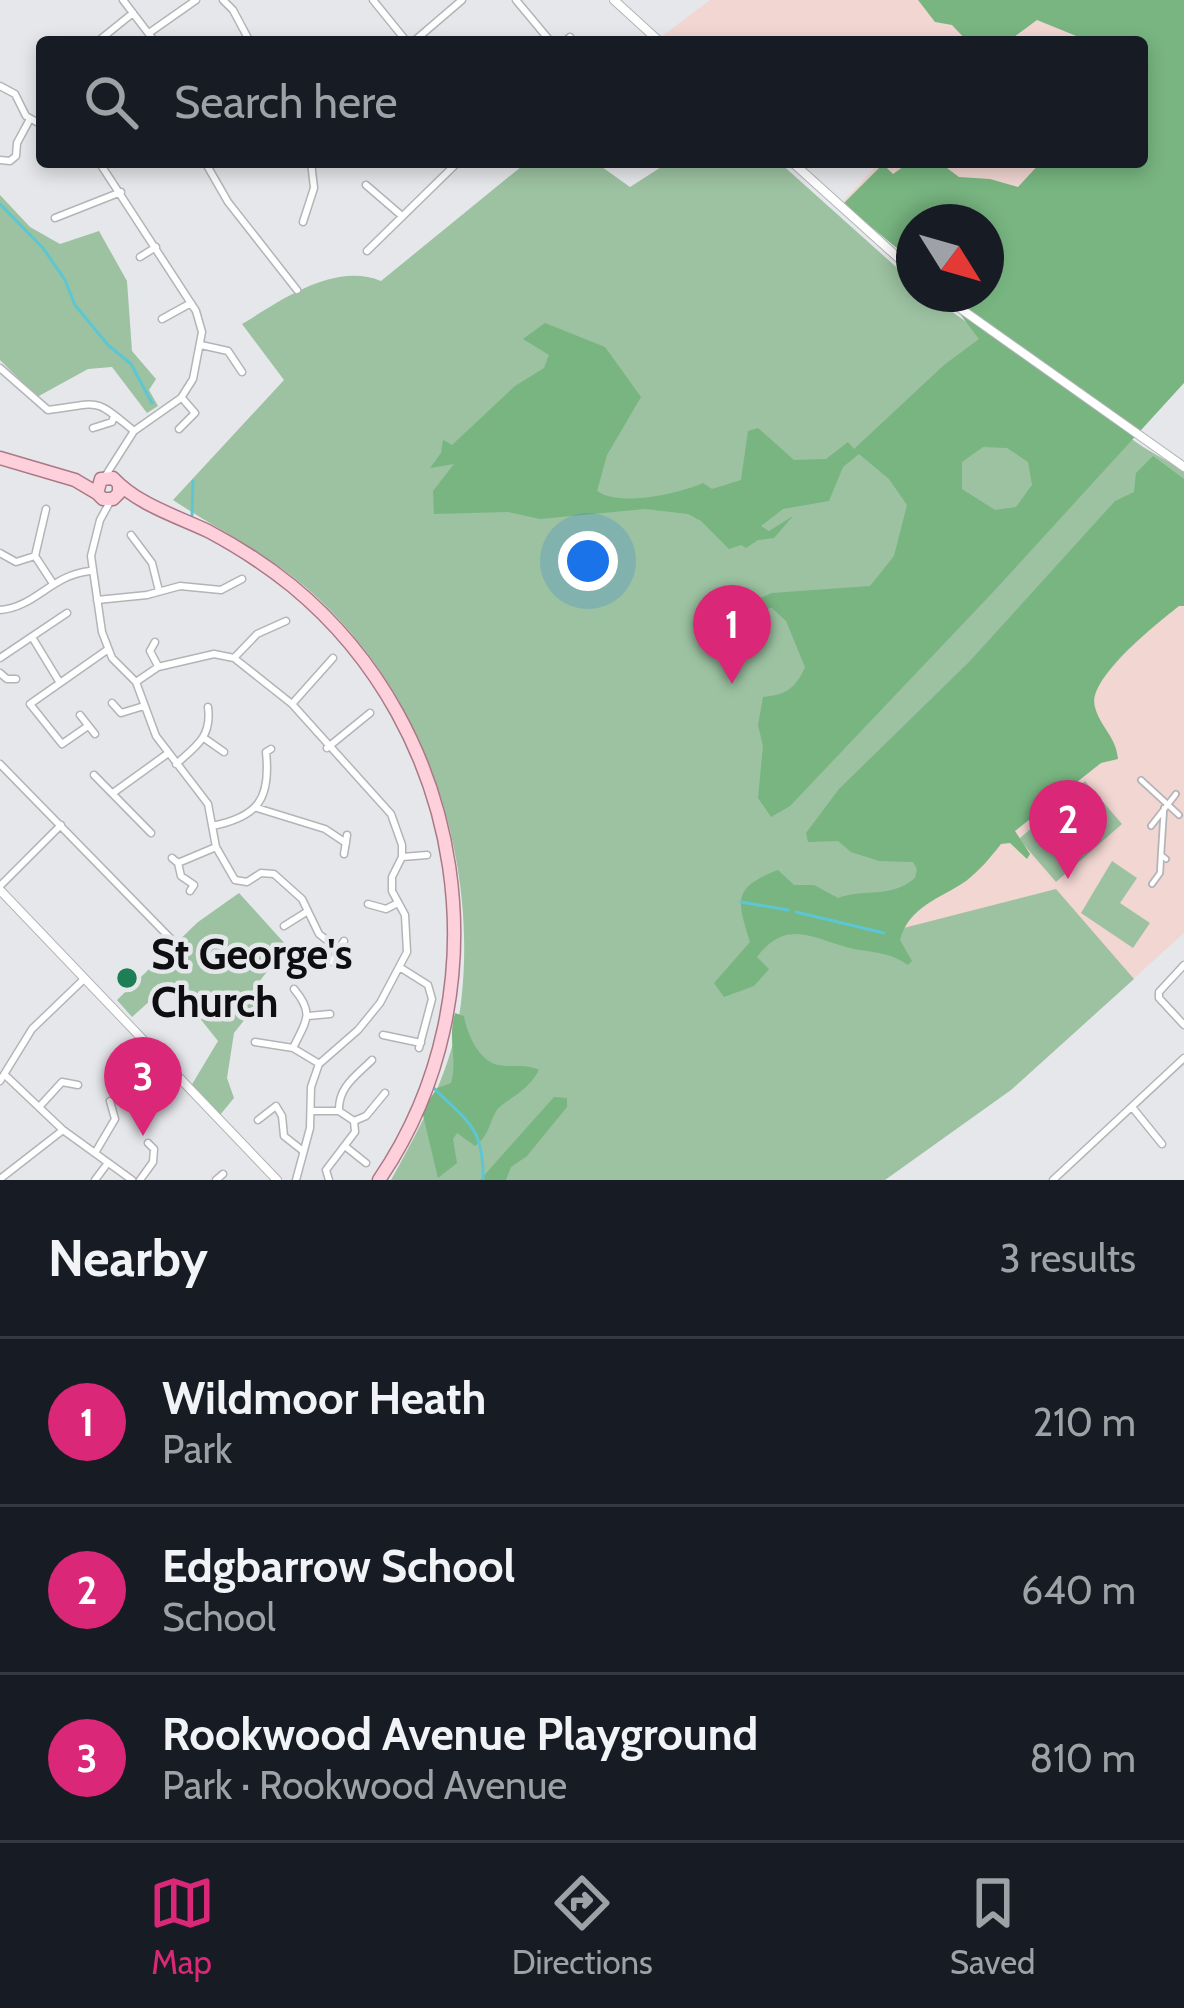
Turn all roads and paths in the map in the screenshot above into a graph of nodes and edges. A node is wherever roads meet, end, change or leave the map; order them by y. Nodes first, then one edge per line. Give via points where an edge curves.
1 (123, 0) edge
2 (196, 0) edge
3 (223, 0) edge
4 (373, 0) edge
5 (462, 0) edge
6 (516, 0) edge
7 (614, 0) edge
8 (133, 13) junction
9 (149, 33) junction
10 (104, 36) edge
11 (151, 36) edge
12 (247, 36) edge
13 (405, 36) edge
14 (417, 36) edge
15 (546, 36) edge
16 (653, 36) edge
17 (0, 86) edge
18 (30, 118) junction
19 (36, 122) edge
20 (0, 160) edge
21 (103, 168) edge
22 (208, 168) edge
23 (311, 168) edge
24 (452, 168) edge
25 (799, 168) edge
26 (366, 184) dead end
27 (121, 192) junction
28 (402, 216) junction
29 (55, 218) dead end
30 (303, 221) dead end
31 (156, 247) junction
32 (367, 251) dead end
33 (896, 256) edge
34 (140, 257) dead end
35 (297, 290) dead end
36 (191, 303) junction
37 (965, 312) edge
38 (162, 319) dead end
39 (201, 345) junction
40 (0, 368) edge
41 (242, 371) dead end
42 (181, 398) junction
43 (115, 415) junction
44 (93, 428) dead end
45 (179, 430) dead end
46 (134, 431) junction
47 (122, 452) junction
48 (0, 458) edge
49 (1184, 467) edge
50 (108, 489) junction
51 (46, 509) dead end
52 (131, 535) dead end
53 (0, 554) edge
54 (35, 556) junction
55 (90, 572) junction
56 (242, 579) dead end
57 (52, 582) junction
58 (159, 591) junction
59 (97, 600) junction
60 (0, 610) edge
61 (67, 613) dead end
62 (286, 621) dead end
63 (32, 637) junction
64 (155, 642) dead end
65 (108, 649) junction
66 (0, 658) edge
67 (234, 658) junction
68 (333, 658) dead end
69 (158, 667) junction
70 (0, 673) edge
71 (16, 679) dead end
72 (136, 682) junction
73 (60, 683) junction
74 (112, 703) dead end
75 (292, 704) junction
76 (146, 705) junction
77 (208, 707) dead end
78 (370, 713) dead end
79 (80, 716) dead end
80 (88, 726) junction
81 (95, 734) dead end
82 (204, 738) junction
83 (271, 748) dead end
84 (327, 748) junction
85 (224, 752) dead end
86 (167, 754) junction
87 (0, 764) edge
88 (176, 764) junction
89 (94, 775) dead end
90 (1141, 780) dead end
91 (113, 793) junction
92 (1176, 794) dead end
93 (1166, 806) junction
94 (256, 808) junction
95 (1179, 815) dead end
96 (61, 826) junction
97 (212, 826) junction
98 (1151, 826) dead end
99 (151, 833) dead end
100 (216, 848) junction
101 (344, 854) dead end
102 (427, 855) dead end
103 (402, 857) junction
104 (1152, 884) dead end
105 (0, 888) edge
106 (190, 891) dead end
107 (398, 903) junction
108 (368, 904) dead end
109 (308, 911) junction
110 (284, 926) dead end
111 (344, 940) dead end
112 (174, 942) dead end
113 (338, 949) junction
114 (332, 962) dead end
115 (1184, 965) edge
116 (401, 968) junction
117 (84, 979) junction
118 (294, 989) dead end
119 (330, 1014) dead end
120 (308, 1016) junction
121 (1184, 1025) edge
122 (383, 1035) dead end
123 (255, 1042) dead end
124 (293, 1048) junction
125 (0, 1055) edge
126 (1184, 1058) edge
127 (12, 1060) junction
128 (371, 1060) dead end
129 (319, 1064) junction
130 (2, 1078) edge
131 (78, 1085) dead end
132 (385, 1093) dead end
133 (110, 1102) dead end
134 (40, 1106) junction
135 (1132, 1107) junction
136 (311, 1111) junction
137 (339, 1111) junction
138 (258, 1120) dead end
139 (354, 1121) junction
140 (63, 1130) junction
141 (148, 1143) dead end
142 (1162, 1144) dead end
143 (346, 1147) junction
144 (303, 1151) junction
145 (95, 1154) junction
146 (108, 1163) junction
147 (366, 1163) dead end
148 (1, 1175) edge
149 (294, 1178) edge
150 (95, 1180) edge
151 (136, 1180) edge
152 (275, 1180) edge
153 (329, 1180) edge
154 (379, 1180) edge
155 (1053, 1180) edge

1 - 8 street
2 - 9 street
3 - 12 street
4 - 13 street
5 - 14 street
6 - 15 street
7 - 16 street
8 - 9 street
8 - 10 street
9 - 11 street
17 - 18 street
18 - 19 street
18 - 20 street via 16,156
21 - 27 street
22 - 35 street
23 - 30 street via 314,188
24 - 28 street
25 - 33 street
26 - 28 street
27 - 29 street
27 - 31 street
28 - 32 street
31 - 34 street
31 - 36 street
36 - 38 street
36 - 39 street
37 - 49 street
39 - 41 street via 228,351
39 - 42 street
40 - 43 street via 48,410 87,400
42 - 45 street via 196,413
42 - 46 street
43 - 44 street
43 - 46 street
46 - 47 street
47 - 50 street
47 - 50 street
48 - 50 main road
50 - 55 street
50 - 154 main road via 252,556 323,614 389,697 429,779 452,879 452,983 427,1088
51 - 54 street
52 - 58 street via 147,553
53 - 54 street via 16,562
54 - 57 street
55 - 57 street
55 - 59 street
56 - 58 street via 221,590
57 - 60 street via 22,606
58 - 59 street
59 - 65 street
61 - 63 street
62 - 67 street via 257,634
63 - 66 street
63 - 73 street
64 - 69 street via 150,651
65 - 72 street
65 - 73 street
67 - 69 street via 214,654
67 - 75 street
68 - 75 street
69 - 72 street
70 - 71 street
72 - 76 street
73 - 80 street via 30,704 62,744
74 - 76 street via 121,713
75 - 84 street
76 - 86 street
77 - 82 street
78 - 84 street
79 - 80 street
80 - 81 street
82 - 85 street
82 - 88 street
83 - 94 street
84 - 103 street via 391,814
86 - 88 street
86 - 91 street
87 - 96 street
88 - 97 street via 208,804
89 - 91 street
90 - 93 street
91 - 99 street
92 - 93 street
93 - 95 street
93 - 98 street
93 - 104 street via 1164,857
94 - 97 street
94 - 101 street via 346,839
96 - 105 street
96 - 112 street
97 - 100 street
100 - 106 street via 175,860 194,885
100 - 109 street via 235,880 274,874
102 - 103 street
103 - 107 street via 392,878
105 - 117 street
107 - 108 street
107 - 116 street via 409,934
109 - 110 street
109 - 113 street
111 - 113 street
113 - 114 street
115 - 121 street via 1159,992
116 - 122 street via 428,986 432,999 420,1046
116 - 129 street via 358,1030
117 - 127 street
117 - 152 street
118 - 120 street
119 - 120 street
120 - 124 street
123 - 124 street
124 - 129 street
125 - 127 street
126 - 135 street
127 - 130 street
128 - 137 street via 344,1087
129 - 136 street
130 - 134 street
131 - 134 street via 62,1082
132 - 139 street
133 - 145 street via 116,1119
134 - 140 street
135 - 142 street
135 - 155 street
136 - 137 street
136 - 144 street
137 - 139 street
138 - 144 street via 276,1106 284,1136
139 - 143 street
140 - 145 street
140 - 148 street
141 - 151 street via 155,1156
143 - 147 street
143 - 153 street via 326,1170
144 - 149 street
145 - 146 street
146 - 150 street
146 - 151 street

